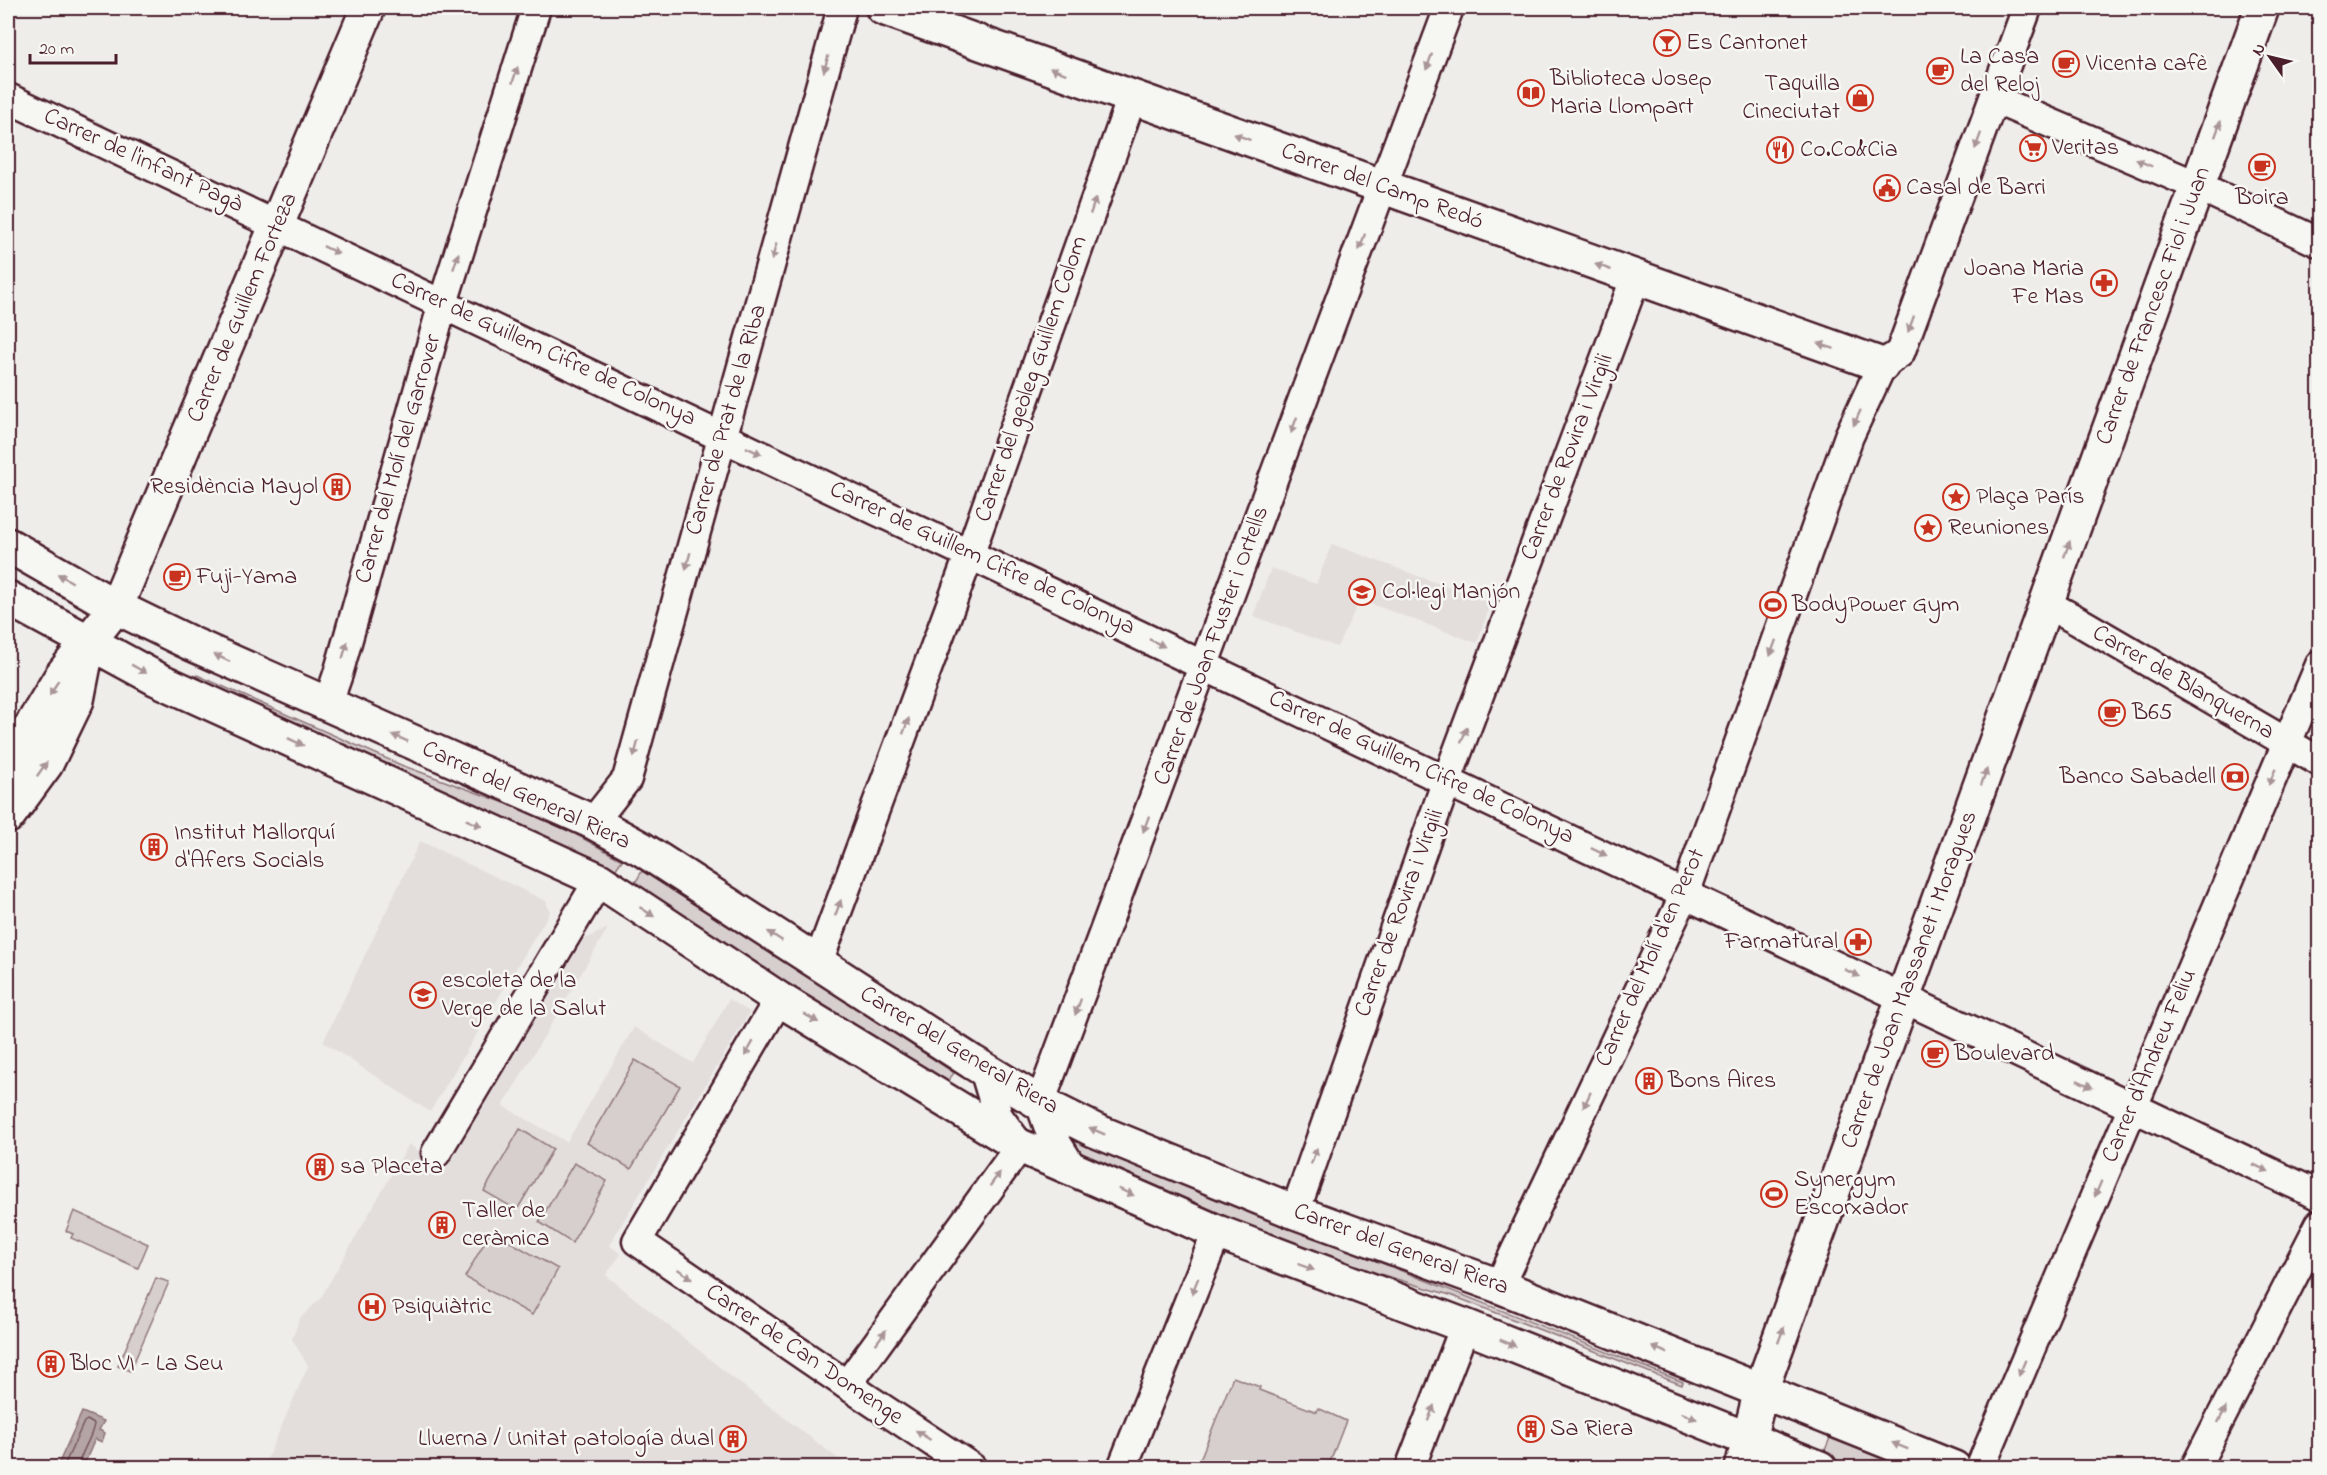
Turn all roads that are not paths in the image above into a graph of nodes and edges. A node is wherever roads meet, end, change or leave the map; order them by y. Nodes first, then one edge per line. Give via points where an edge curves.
1 (368, 8) edge
2 (536, 8) edge
3 (842, 8) edge
4 (883, 8) edge
5 (1449, 8) edge
6 (2027, 8) edge
7 (2262, 8) edge
8 (1132, 97) junction
9 (8, 98) edge
10 (1994, 99) junction
11 (2198, 186) junction
12 (1383, 188) junction
13 (278, 225) junction
14 (2319, 243) edge
15 (1635, 279) junction
16 (443, 303) junction
17 (1882, 365) junction
18 (722, 436) junction
19 (8, 545) edge
20 (970, 553) junction
21 (8, 598) edge
22 (2047, 604) junction
23 (116, 607) junction
24 (88, 641) junction
25 (1205, 665) junction
26 (2319, 665) edge
27 (327, 706) junction
28 (2286, 743) junction
29 (2319, 762) edge
30 (8, 765) edge
31 (1447, 780) junction
32 (8, 816) edge
33 (593, 822) junction
34 (599, 880) junction
35 (1685, 894) junction
36 (818, 963) junction
37 (1904, 998) junction
38 (779, 999) junction
39 (984, 1069) junction
40 (1040, 1103) junction
41 (2132, 1107) junction
42 (1020, 1146) junction
43 (436, 1154) dead end
44 (1072, 1169) junction
45 (2319, 1196) edge
46 (1294, 1212) junction
47 (2319, 1224) edge
48 (1217, 1232) junction
49 (1499, 1286) junction
50 (1465, 1326) junction
51 (847, 1385) junction
52 (1761, 1390) junction
53 (1745, 1453) edge
54 (972, 1467) edge
55 (1122, 1467) edge
56 (1410, 1467) edge
57 (1820, 1467) edge
58 (1954, 1467) edge
59 (1980, 1467) edge
60 (2195, 1467) edge

1 - 13 main road, Carrer de Guillem Forteza
16 -> 2 street, Carrer del Molí del Garrover
3 -> 18 street, Carrer de Prat de la Riba
8 -> 4 main road, Carrer del Camp Redó
5 -> 12 street, Carrer de Joan Fuster i Ortells
6 - 10 street
11 -> 7 main road, Carrer de Francesc Fiol i Juan
12 -> 8 main road, Carrer del Camp Redó
20 -> 8 street, Carrer del geòleg Guillem Colom
9 - 13 street, Carrer de l'infant Pagà
11 -> 10 street
10 -> 17 street via 1900,352
11 - 14 street
22 -> 11 main road, Carrer de Francesc Fiol i Juan
15 -> 12 main road, Carrer del Camp Redó
12 -> 25 street, Carrer de Joan Fuster i Ortells
13 -> 16 street, Carrer de Guillem Cifre de Colonya
13 - 23 main road, Carrer de Guillem Forteza
17 -> 15 main road, Carrer del Camp Redó
31 -> 15 street, Carrer de Rovira i Virgili
16 - 18 street, Carrer de Guillem Cifre de Colonya
27 -> 16 street, Carrer del Molí del Garrover
17 -> 35 street, Carrer del Molí d'en Perot via 1849,436
18 -> 20 street, Carrer de Guillem Cifre de Colonya
18 -> 33 street, Carrer de Prat de la Riba via 627,779
23 -> 19 main road, Carrer del General Riera
20 -> 25 street, Carrer de Guillem Cifre de Colonya
36 -> 20 street, Carrer del geòleg Guillem Colom
21 - 24 main road, Carrer del General Riera
22 - 28 street, Carrer de Blanquerna
37 -> 22 main road, Carrer de Joan Massanet i Moragues
23 - 24 main road, Carrer de Guillem Forteza
27 -> 23 main road, Carrer del General Riera
24 -> 30 main road, Carrer de Guillem Forteza via 62,675
32 -> 24 main road via 46,764 77,700
24 -> 34 main road, Carrer del General Riera via 157,679
25 - 31 street, Carrer de Guillem Cifre de Colonya
25 -> 40 street, Carrer de Joan Fuster i Ortells
26 - 28 street, Carrer d'Andreu Feliu
33 -> 27 main road, Carrer del General Riera
28 - 29 street, Carrer de Blanquerna
28 -> 41 street, Carrer d'Andreu Feliu
31 -> 35 street, Carrer de Guillem Cifre de Colonya
46 -> 31 street, Carrer de Rovira i Virgili
36 -> 33 main road, Carrer del General Riera via 642,849
34 -> 38 main road, Carrer del General Riera
34 - 43 street
35 -> 37 street, Carrer de Guillem Cifre de Colonya
35 -> 49 street, Carrer del Molí d'en Perot
36 - 39 main road, Carrer del General Riera
37 -> 41 street, Carrer de Guillem Cifre de Colonya
52 -> 37 main road, Carrer de Joan Massanet i Moragues
38 -> 42 main road, Carrer del General Riera
38 -> 51 street, Carrer de Can Domenge via 637,1241
39 - 40 main road, Carrer del General Riera
39 - 42 street via 998,1116
40 - 44 street via 1051,1134
46 -> 40 main road, Carrer del General Riera via 1094,1130
41 -> 45 street, Carrer de Guillem Cifre de Colonya
41 -> 59 street, Carrer d'Andreu Feliu
42 - 44 main road, Carrer del General Riera
51 -> 42 street
44 -> 48 main road, Carrer del General Riera
46 - 49 main road, Carrer del General Riera
60 -> 47 street
48 -> 50 main road, Carrer del General Riera
48 -> 55 street
52 -> 49 main road, Carrer del General Riera
50 -> 53 main road, Carrer del General Riera
56 -> 50 street
54 -> 51 street, Carrer de Can Domenge
52 - 53 main road, Carrer de Joan Massanet i Moragues
58 -> 52 main road, Carrer del General Riera
53 - 57 main road, Carrer del General Riera

